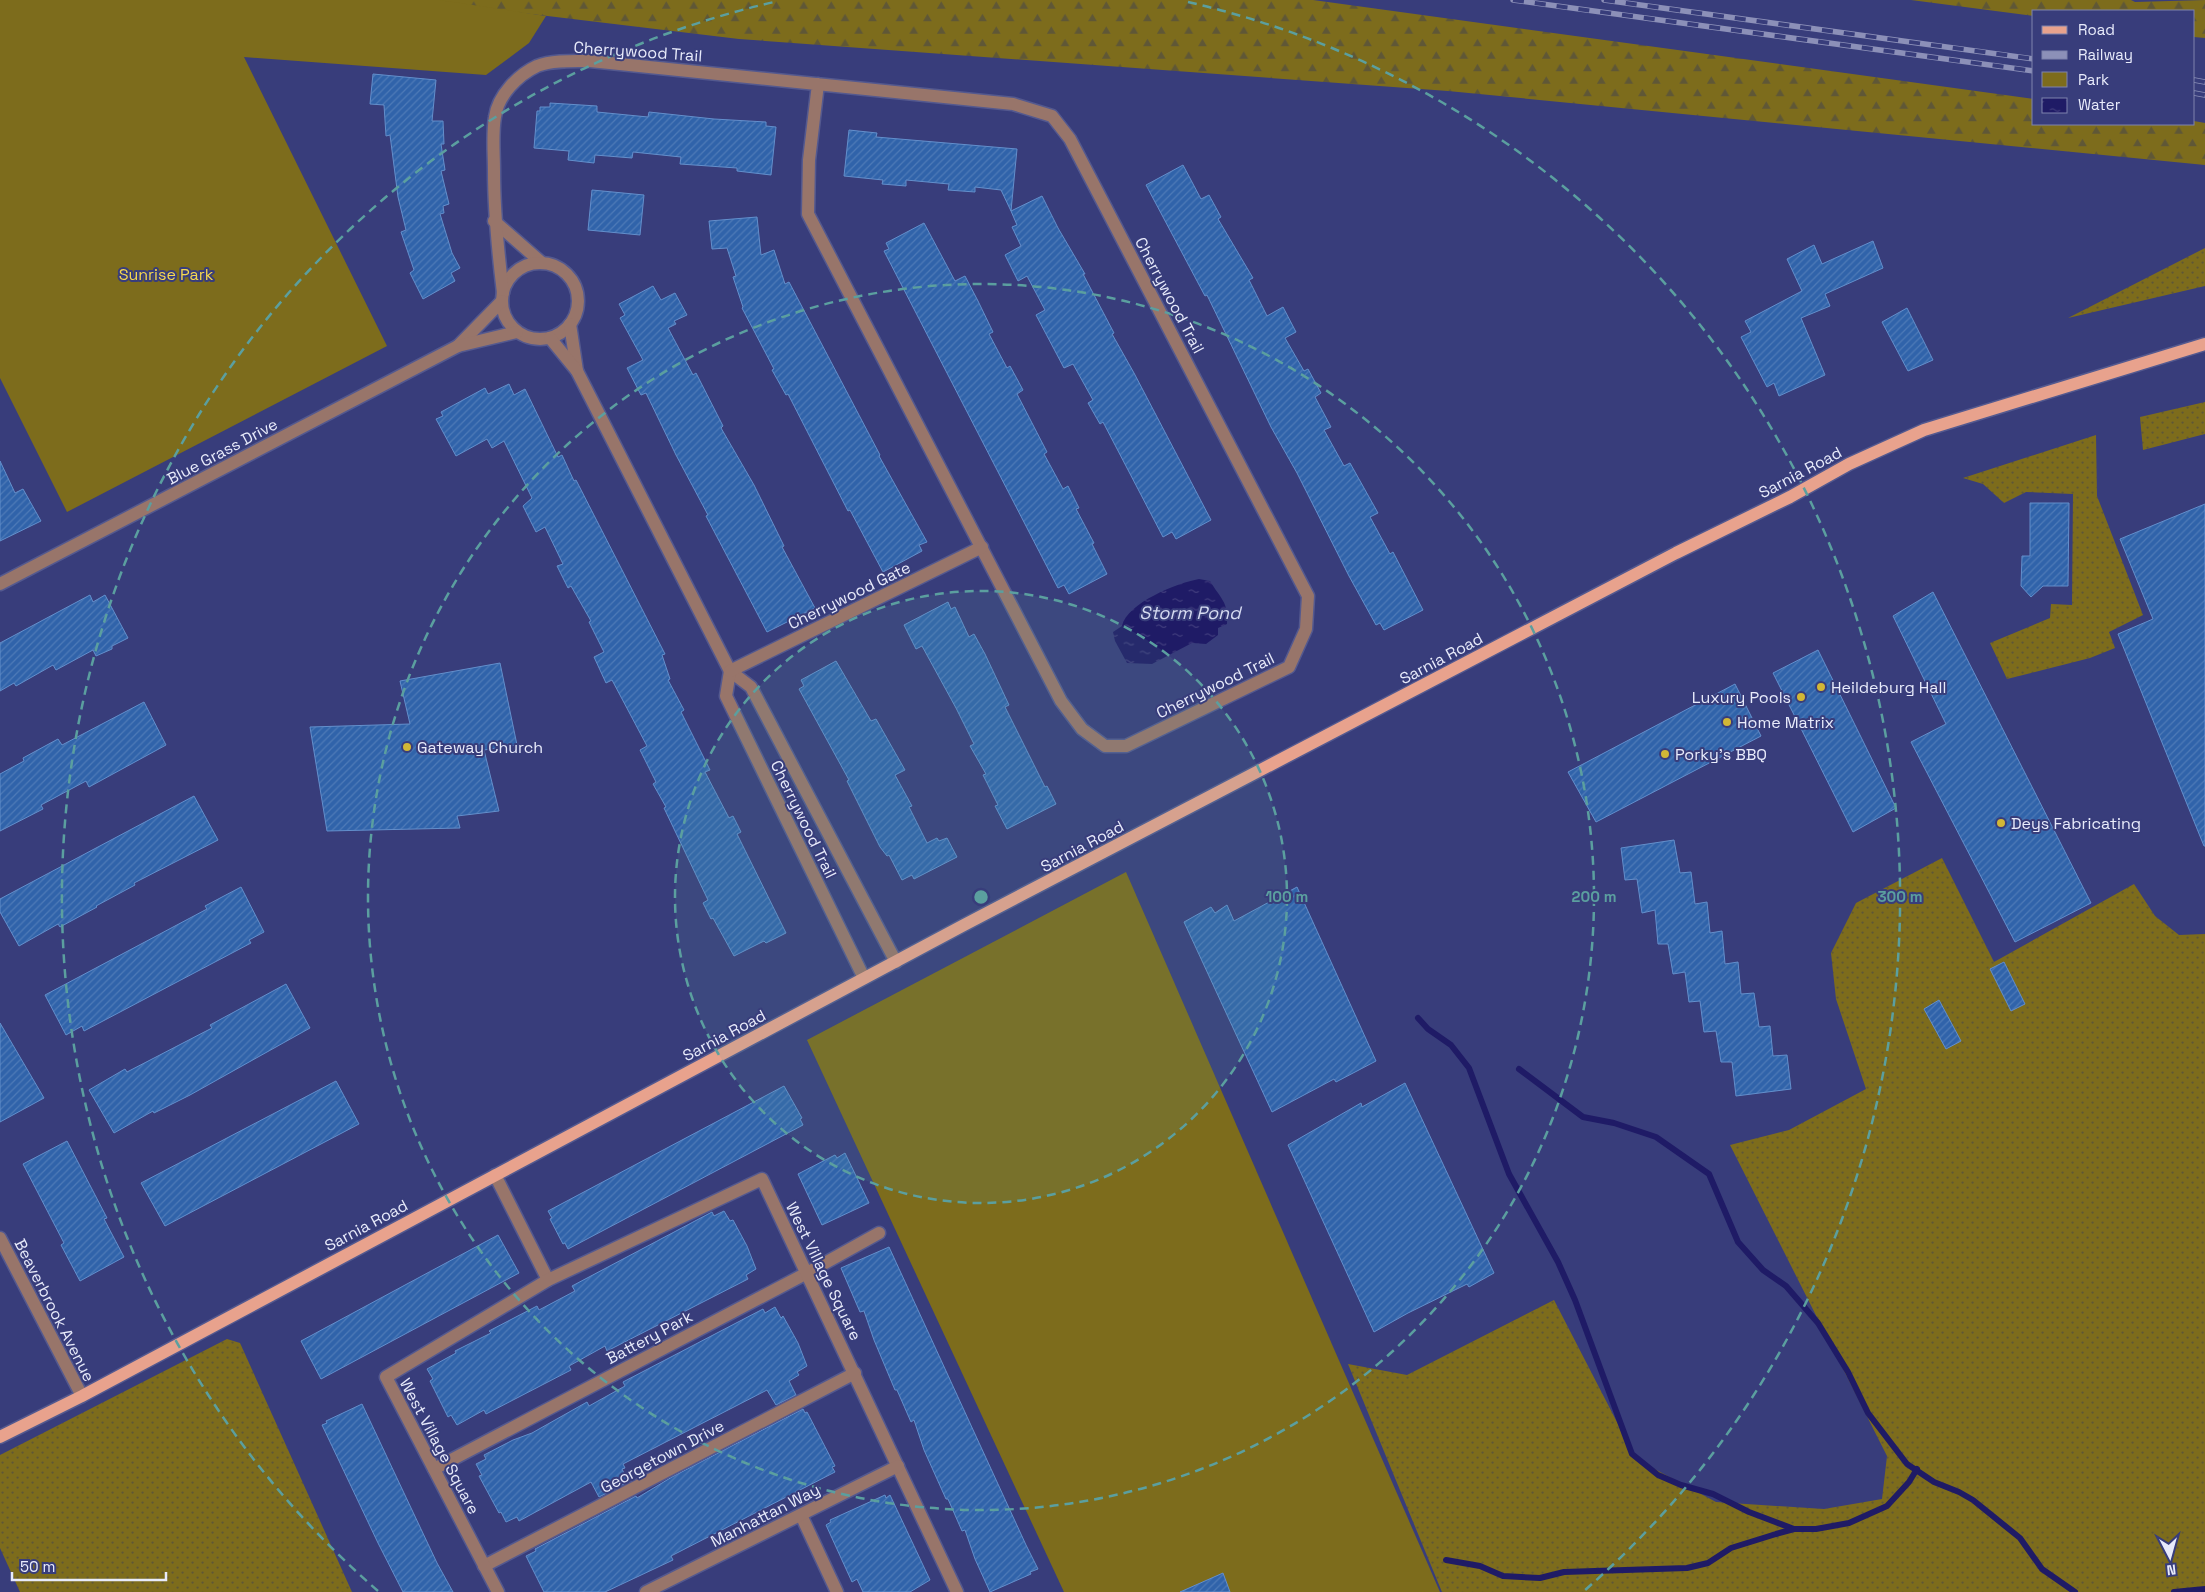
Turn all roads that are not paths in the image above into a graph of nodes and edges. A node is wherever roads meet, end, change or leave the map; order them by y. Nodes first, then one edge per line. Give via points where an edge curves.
1 (818, 84) junction
2 (494, 221) junction
3 (542, 263) junction
4 (502, 297) junction
5 (570, 324) junction
6 (517, 332) junction
7 (550, 338) junction
8 (2205, 344) edge
9 (458, 346) junction
10 (577, 371) junction
11 (982, 548) junction
12 (0, 584) edge
13 (730, 672) junction
14 (896, 962) junction
15 (864, 978) junction
16 (494, 1175) junction
17 (879, 1233) dead end
18 (0, 1238) edge
19 (807, 1273) junction
20 (548, 1280) junction
21 (855, 1374) junction
22 (82, 1396) junction
23 (0, 1437) edge
24 (898, 1466) junction
25 (434, 1469) junction
26 (801, 1515) junction
27 (484, 1566) junction
28 (498, 1592) edge
29 (646, 1592) edge
30 (837, 1592) edge
31 (957, 1592) edge

1 - 2 street, Cherrywood Trail via 590,61 538,66 520,76 509,88 500,100 495,117
1 - 11 street, Cherrywood Trail via 809,160 808,214
1 - 11 street, Cherrywood Trail via 1013,104 1052,116 1070,139 1308,596 1306,629 1289,667 1126,746 1105,746 1082,728 1061,701
2 - 3 street
2 - 4 street, Cherrywood Trail
3 - 4 street via 529,264 517,270 508,280
3 - 5 street via 561,270 574,284 578,300
4 - 6 street via 506,319
4 - 9 street, Blue Grass Drive
5 - 7 street
5 - 10 street, Cherrywood Trail
6 - 7 street via 533,338
6 - 9 street, Blue Grass Drive
7 - 10 street, Cherrywood Trail
8 - 14 main road, Sarnia Road via 1924,430 1849,464
9 - 12 street, Blue Grass Drive
10 - 13 street, Cherrywood Trail
11 - 13 street, Cherrywood Gate
13 - 14 street, Cherrywood Trail via 751,687
13 - 15 street, Cherrywood Trail via 726,696
14 - 15 main road, Sarnia Road
15 - 16 main road, Sarnia Road
16 - 20 street
16 - 22 main road, Sarnia Road
17 - 19 street, Battery Park
18 - 22 street, Beaverbrook Avenue
19 - 20 street, West Village Square via 762,1179
19 - 21 street, West Village Square
19 - 25 street, Battery Park
20 - 25 street, West Village Square via 386,1377
21 - 24 street, West Village Square
21 - 27 street, Georgetown Drive
22 - 23 main road, Sarnia Road
24 - 26 street, Manhattan Way
24 - 31 street, West Village Square
25 - 27 street, West Village Square
26 - 29 street, Manhattan Way
26 - 30 street
27 - 28 street, West Village Square

